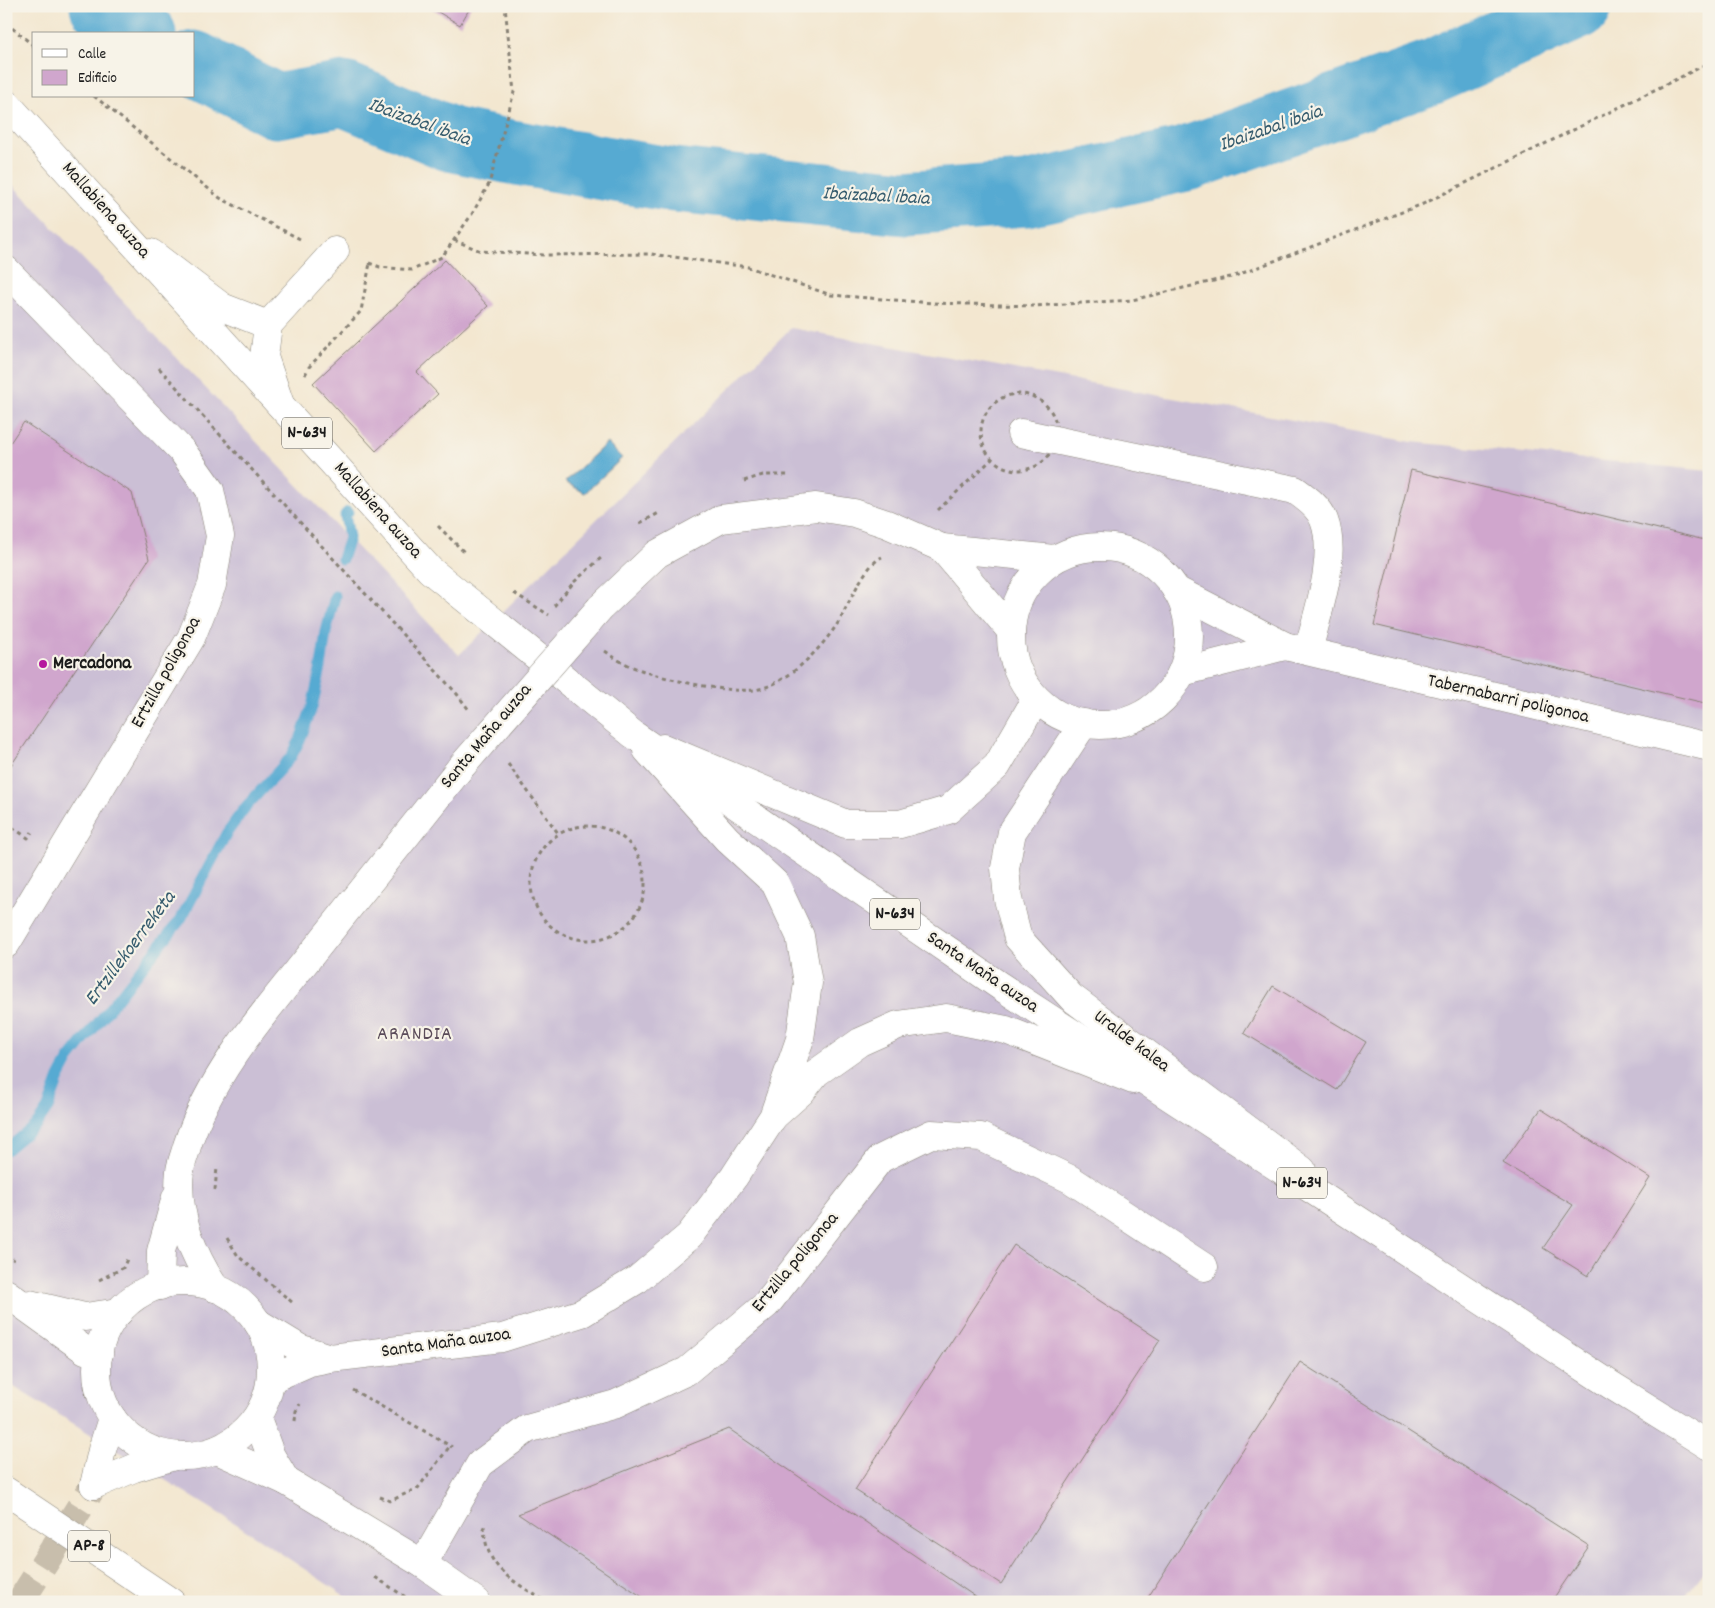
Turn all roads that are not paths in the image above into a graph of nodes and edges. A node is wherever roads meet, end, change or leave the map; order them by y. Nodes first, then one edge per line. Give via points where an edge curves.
1 (6, 103) edge
2 (128, 236) junction
3 (335, 251) road end
4 (6, 270) edge
5 (268, 326) junction
6 (280, 404) junction
7 (1021, 433) dead end
8 (942, 548) junction
9 (1054, 559) junction
10 (1176, 590) junction
11 (1011, 631) junction
12 (1297, 649) junction
13 (1182, 672) junction
14 (1036, 699) junction
15 (1084, 723) junction
16 (634, 736) junction
17 (1709, 747) edge
18 (6, 944) edge
19 (1159, 1090) junction
20 (773, 1117) junction
21 (178, 1189) junction
22 (1204, 1267) dead end
23 (1445, 1277) junction
24 (160, 1286) junction
25 (215, 1288) junction
26 (14, 1298) edge
27 (119, 1312) junction
28 (258, 1323) junction
29 (99, 1354) junction
30 (330, 1358) junction
31 (271, 1379) junction
32 (112, 1418) junction
33 (257, 1418) junction
34 (1709, 1446) edge
35 (217, 1450) junction
36 (174, 1456) junction
37 (286, 1481) junction
38 (6, 1491) edge
39 (423, 1564) junction
40 (171, 1602) edge
41 (477, 1602) edge

1 - 2 main road, Mallabiena auzoa / N-634
2 - 5 main road via 222,307
2 - 6 main road, Mallabiena auzoa / N-634
3 - 5 main road
4 - 18 main road, Ertzilla poligonoa via 183,452 210,490 220,536 212,585 191,638
5 - 6 main road via 264,357
6 - 16 main road, Mallabiena auzoa / N-634 via 430,570
7 - 12 main road via 1295,490 1312,502 1324,519 1329,542 1328,563
8 - 9 main road
8 - 11 main road, Santa Maña auzoa
8 - 21 main road, Santa Maña auzoa, bridge via 854,513 816,508 721,519 656,554 600,608 461,767 265,1013 218,1079 193,1128 180,1169
9 - 10 main road via 1080,549 1108,547 1135,553 1159,568
9 - 11 main road via 1033,577 1018,600
10 - 12 main road
10 - 13 main road via 1187,616 1189,643
11 - 14 main road via 1012,652 1021,677
12 - 13 main road
12 - 17 main road, Tabernabarri poligonoa
13 - 15 main road via 1166,697 1142,715 1114,724
14 - 15 main road via 1058,715
14 - 16 main road via 997,766 948,810 900,824 846,824
15 - 23 main road, Uralde kalea via 1012,832 1005,868 1008,899 1018,938 1071,997
16 - 19 main road, Santa Maña auzoa / N-634 via 1000,986
16 - 20 main road, Santa Maña auzoa via 727,839 775,883 800,936 808,983 800,1039
19 - 20 main road, Santa Maña auzoa via 1006,1030 946,1018 898,1025 860,1042 816,1073 801,1092
19 - 23 main road, Santa Maña auzoa / N-634
20 - 30 main road, Santa Maña auzoa via 734,1177 689,1236 638,1279 582,1313 502,1338
21 - 24 main road via 161,1252
21 - 25 main road, Santa Maña auzoa via 184,1227 201,1267
22 - 39 main road, Ertzilla poligonoa via 1070,1179 980,1137 931,1134 880,1159 767,1304 687,1371 616,1404 527,1429 480,1464
23 - 34 main road, N-634
24 - 25 main road via 197,1283
24 - 27 main road via 131,1301
25 - 28 main road via 246,1308
26 - 27 main road via 84,1317
26 - 29 main road via 85,1350
27 - 29 main road via 106,1332
28 - 30 main road via 300,1348
28 - 31 main road via 271,1360
29 - 32 main road via 102,1398
30 - 31 main road, Santa Maña auzoa via 310,1362
31 - 33 main road
32 - 36 main road via 132,1438 152,1450
32 - 36 main road via 94,1485
33 - 35 main road via 239,1437
33 - 37 main road via 271,1456
35 - 36 main road
35 - 37 main road
37 - 39 main road
38 - 40 main road, AP-8
39 - 41 main road

